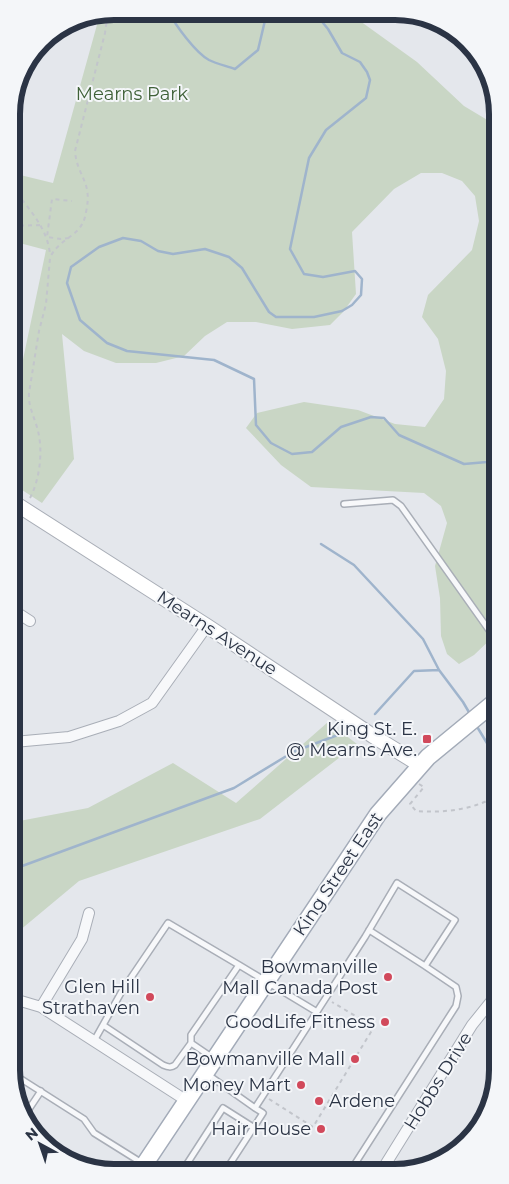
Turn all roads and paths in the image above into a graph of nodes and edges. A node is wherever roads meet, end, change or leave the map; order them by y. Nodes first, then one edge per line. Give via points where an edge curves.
1 (107, 20) edge
2 (20, 198) edge
3 (72, 201) dead end
4 (40, 225) junction
5 (20, 226) edge
6 (47, 237) junction
7 (71, 237) junction
8 (50, 258) junction
9 (30, 498) dead end
10 (344, 504) dead end
11 (20, 506) edge
12 (20, 615) edge
13 (30, 621) dead end
14 (207, 626) junction
15 (489, 630) edge
16 (489, 706) edge
17 (20, 741) edge
18 (416, 771) junction
19 (489, 801) edge
20 (89, 913) dead end
21 (369, 930) junction
22 (239, 965) junction
23 (426, 966) junction
24 (267, 981) junction
25 (325, 999) junction
26 (20, 1001) edge
27 (489, 1004) edge
28 (41, 1007) junction
29 (317, 1012) junction
30 (103, 1025) junction
31 (94, 1041) junction
32 (191, 1043) junction
33 (211, 1066) junction
34 (21, 1079) edge
35 (41, 1091) junction
36 (263, 1096) junction
37 (187, 1101) junction
38 (255, 1108) junction
39 (29, 1109) edge
40 (253, 1127) junction
41 (137, 1164) edge
42 (145, 1164) edge
43 (187, 1164) edge
44 (230, 1164) edge
45 (355, 1164) edge
46 (386, 1164) edge

1 - 7 path via 75,151 88,187 88,202 85,220
2 - 4 path
3 - 6 path via 52,199
4 - 5 path
4 - 6 path
6 - 7 path
6 - 8 path
7 - 8 path
8 - 9 path via 47,298 28,400 40,446 39,471
10 - 15 lane via 393,500 401,506
11 - 14 street, Mearns Avenue
12 - 13 street
14 - 17 street via 152,703 119,721 70,737
14 - 18 street, Mearns Avenue via 373,736
16 - 18 main road, King Street East
18 - 19 path via 424,787 410,804 416,811 464,809
18 - 24 main road, King Street East via 378,814
20 - 28 street via 82,939
21 - 23 lane
21 - 23 lane via 397,883 455,920
21 - 25 lane
22 - 24 lane
22 - 30 lane via 168,924
22 - 32 lane via 191,1035
23 - 45 lane via 456,986 456,1006
24 - 29 lane
24 - 33 main road, King Street East
25 - 29 lane
25 - 36 path via 374,1027 313,1127
26 - 28 street
27 - 46 street, Hobbs Drive via 472,1025
28 - 31 street
29 - 36 lane
30 - 31 lane
30 - 32 lane via 168,1068 176,1065
31 - 37 street
32 - 33 lane
33 - 37 main road, King Street East
33 - 38 lane
34 - 35 lane
35 - 39 lane
35 - 41 lane via 84,1119 94,1133
36 - 38 lane
37 - 42 main road, King Street East
38 - 40 lane via 263,1113
40 - 43 lane via 223,1108
40 - 44 lane

